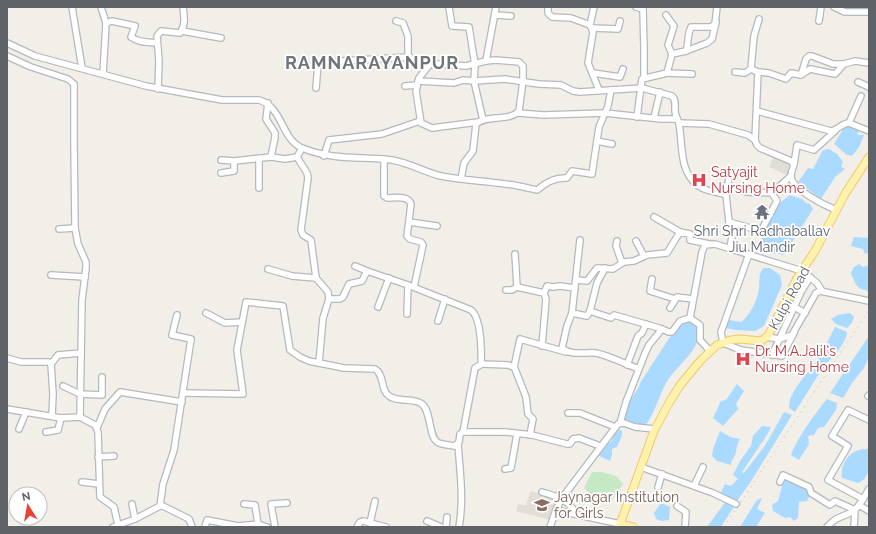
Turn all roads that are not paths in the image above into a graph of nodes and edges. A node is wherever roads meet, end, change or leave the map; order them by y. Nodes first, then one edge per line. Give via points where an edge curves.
1 (72, 7) edge
2 (101, 7) edge
3 (183, 7) edge
4 (449, 7) edge
5 (496, 7) edge
6 (548, 7) edge
7 (594, 7) edge
8 (636, 7) edge
9 (718, 7) edge
10 (821, 7) edge
11 (834, 7) edge
12 (869, 12) edge
13 (495, 15) junction
14 (511, 16) dead end
15 (666, 16) dead end
16 (759, 19) dead end
17 (716, 20) junction
18 (396, 21) dead end
19 (620, 21) dead end
20 (819, 21) dead end
21 (106, 23) junction
22 (591, 26) junction
23 (182, 31) junction
24 (221, 38) dead end
25 (7, 43) edge
26 (157, 43) junction
27 (686, 51) junction
28 (672, 54) junction
29 (7, 56) edge
30 (409, 57) junction
31 (486, 61) junction
32 (869, 63) edge
33 (430, 64) junction
34 (844, 64) junction
35 (475, 65) junction
36 (82, 68) junction
37 (623, 69) dead end
38 (751, 69) junction
39 (735, 72) dead end
40 (758, 72) junction
41 (592, 73) junction
42 (667, 73) junction
43 (103, 74) junction
44 (692, 74) dead end
45 (801, 75) junction
46 (644, 78) junction
47 (523, 81) junction
48 (474, 82) junction
49 (858, 82) dead end
50 (418, 83) junction
51 (406, 86) dead end
52 (869, 87) edge
53 (316, 88) dead end
54 (641, 88) junction
55 (158, 89) junction
56 (600, 90) junction
57 (611, 90) junction
58 (660, 92) junction
59 (861, 96) dead end
60 (268, 103) junction
61 (757, 111) junction
62 (518, 113) junction
63 (605, 113) junction
64 (637, 117) junction
65 (654, 118) junction
66 (420, 121) junction
67 (481, 121) junction
68 (678, 121) junction
69 (849, 122) junction
70 (835, 131) junction
71 (869, 131) edge
72 (755, 140) junction
73 (597, 141) junction
74 (612, 144) dead end
75 (302, 148) junction
76 (324, 156) junction
77 (271, 157) junction
78 (296, 157) junction
79 (869, 157) edge
80 (259, 159) junction
81 (384, 159) junction
82 (221, 160) dead end
83 (234, 161) junction
84 (794, 164) junction
85 (221, 173) dead end
86 (790, 176) junction
87 (729, 178) dead end
88 (461, 179) junction
89 (259, 188) dead end
90 (746, 192) dead end
91 (772, 193) junction
92 (726, 195) junction
93 (836, 210) junction
94 (654, 218) dead end
95 (409, 222) junction
96 (729, 222) junction
97 (437, 226) dead end
98 (75, 228) junction
99 (59, 229) dead end
100 (680, 232) junction
101 (580, 240) dead end
102 (617, 241) dead end
103 (636, 241) dead end
104 (709, 244) junction
105 (730, 248) junction
106 (515, 254) dead end
107 (749, 254) junction
108 (644, 256) junction
109 (622, 263) junction
110 (355, 266) dead end
111 (605, 268) junction
112 (268, 269) dead end
113 (802, 270) junction
114 (368, 272) junction
115 (51, 275) dead end
116 (85, 277) junction
117 (810, 277) junction
118 (316, 278) junction
119 (389, 278) junction
120 (652, 279) dead end
121 (576, 280) junction
122 (411, 286) junction
123 (517, 287) junction
124 (575, 288) junction
125 (506, 290) dead end
126 (822, 291) junction
127 (544, 293) junction
128 (329, 299) junction
129 (445, 299) junction
130 (675, 299) junction
131 (693, 299) junction
132 (869, 301) edge
133 (786, 302) junction
134 (378, 307) dead end
135 (794, 307) junction
136 (670, 308) dead end
137 (590, 311) junction
138 (206, 313) dead end
139 (572, 313) junction
140 (805, 313) junction
141 (406, 314) dead end
142 (177, 315) dead end
143 (690, 318) junction
144 (438, 321) dead end
145 (242, 322) junction
146 (646, 324) junction
147 (662, 329) junction
148 (794, 333) junction
149 (767, 337) junction
150 (779, 339) junction
151 (723, 343) junction
152 (542, 346) junction
153 (710, 351) junction
154 (569, 352) junction
155 (81, 353) junction
156 (772, 354) junction
157 (7, 358) edge
158 (319, 363) junction
159 (51, 364) junction
160 (482, 364) junction
161 (627, 365) junction
162 (514, 367) junction
163 (640, 369) junction
164 (102, 377) dead end
165 (63, 386) dead end
166 (184, 393) junction
167 (80, 394) junction
168 (182, 402) junction
169 (7, 409) edge
170 (26, 412) junction
171 (568, 413) dead end
172 (52, 416) junction
173 (61, 418) junction
174 (80, 418) junction
175 (869, 420) edge
176 (620, 423) junction
177 (615, 427) junction
178 (97, 428) junction
179 (19, 429) dead end
180 (655, 429) junction
181 (46, 432) dead end
182 (463, 432) junction
183 (517, 434) junction
184 (530, 435) junction
185 (458, 444) junction
186 (600, 446) junction
187 (114, 456) dead end
188 (98, 457) junction
189 (641, 467) junction
190 (703, 467) dead end
191 (505, 469) dead end
192 (662, 474) junction
193 (82, 482) dead end
194 (780, 482) dead end
195 (99, 484) junction
196 (694, 486) junction
197 (658, 487) dead end
198 (542, 492) dead end
199 (868, 492) edge
200 (562, 498) junction
201 (863, 499) junction
202 (375, 501) dead end
203 (287, 503) dead end
204 (132, 504) dead end
205 (244, 504) dead end
206 (736, 504) dead end
207 (160, 506) junction
208 (677, 506) dead end
209 (857, 508) junction
210 (556, 510) junction
211 (869, 511) edge
212 (576, 513) junction
213 (447, 517) dead end
214 (135, 519) junction
215 (427, 521) dead end
216 (370, 523) junction
217 (258, 524) junction
218 (116, 526) edge
219 (620, 526) edge
220 (192, 527) edge
221 (205, 527) edge
222 (267, 527) edge
223 (275, 527) edge
224 (357, 527) edge
225 (386, 527) edge
226 (441, 527) edge
227 (446, 527) edge
228 (459, 527) edge
229 (550, 527) edge
230 (633, 527) edge
231 (685, 527) edge
232 (827, 527) edge
233 (854, 527) edge

1 - 36 street
2 - 21 street
3 - 23 street
4 - 35 street via 452,26 469,27
5 - 13 street
6 - 22 street via 548,13 552,17 571,18
7 - 22 street
8 - 46 street via 643,10
9 - 17 street
10 - 20 street
11 - 12 street via 845,12
13 - 14 street
13 - 31 street
15 - 28 street via 674,26 668,45
16 - 38 street via 754,36
17 - 27 street via 712,39
17 - 27 street via 711,27 691,27
18 - 30 street via 403,24 408,36
19 - 22 street via 618,28
21 - 26 street via 112,21 135,26 131,37 142,42
21 - 43 street
22 - 41 street via 593,32 588,63
23 - 24 street
23 - 26 street via 177,34 161,31 157,36
25 - 36 street via 35,56
26 - 55 street
27 - 28 street
28 - 42 street
29 - 98 street via 68,79 74,84
30 - 33 street via 418,65
30 - 53 street via 318,64
31 - 35 street
31 - 47 street via 519,62 523,66
32 - 34 street via 855,61
33 - 35 street
33 - 50 street
34 - 45 street via 835,74 810,69
34 - 45 street via 833,64 808,56
35 - 48 street
36 - 43 street
37 - 41 street via 620,77
38 - 39 street
38 - 40 street
40 - 45 street via 786,79 792,73
40 - 61 street
41 - 56 street
42 - 44 street
42 - 46 street
43 - 55 street
46 - 54 street
47 - 48 street via 504,79
47 - 56 street via 561,85 580,92
47 - 62 street
48 - 50 street via 463,80 454,83
48 - 67 street
49 - 52 street
50 - 51 street
50 - 66 street via 416,96
54 - 57 street
54 - 58 street
54 - 64 street
55 - 60 street via 222,100 260,100
56 - 57 street
57 - 63 street
58 - 65 street
58 - 68 street via 675,99
59 - 69 street
60 - 75 street via 293,142
60 - 77 street via 266,119 275,133
61 - 70 street
61 - 72 street
62 - 63 street
62 - 67 street
63 - 64 street
63 - 73 street via 600,122
64 - 65 street
65 - 68 street
66 - 67 street via 432,128
66 - 76 street via 382,134 329,140
67 - 88 street via 475,127 473,151 464,163
68 - 72 street via 709,124 748,135
68 - 92 street via 684,163 692,179 703,189
69 - 70 street
69 - 71 street
70 - 84 street via 814,150 798,145
72 - 84 street via 760,148
73 - 74 street
73 - 88 street via 592,174 572,171 566,178 546,182 538,190
75 - 76 street
75 - 78 street
76 - 81 street
77 - 78 street
77 - 80 street
78 - 118 street via 308,173 301,230 303,235 311,240
79 - 93 main road, Kulpi Road
80 - 83 street
80 - 89 street
81 - 88 street
81 - 95 street via 384,194 387,198 404,198 411,201
82 - 83 street
83 - 85 street via 234,171
84 - 86 street
86 - 91 street
86 - 93 street via 797,186 815,200
87 - 92 street
90 - 91 street
91 - 96 street via 777,201 761,231
92 - 96 street
93 - 113 main road, Kulpi Road
94 - 100 street
95 - 97 street
95 - 122 street via 408,238 423,245
96 - 105 street via 733,231
98 - 99 street
98 - 116 street via 78,244 86,262
100 - 104 street via 690,234 690,240
100 - 108 street via 667,253
101 - 121 street
102 - 109 street via 616,246
103 - 108 street
104 - 105 street
104 - 131 street via 702,252
105 - 107 street
106 - 123 street
107 - 113 street
107 - 151 street via 721,332
108 - 109 street
109 - 111 street via 613,269
110 - 114 street
111 - 121 street via 597,268 587,281
111 - 137 street via 597,283
112 - 118 street via 292,276
113 - 117 street
113 - 133 main road, Kulpi Road
114 - 119 street
114 - 128 street via 362,281 349,284 343,298
115 - 116 street
116 - 155 street
117 - 126 street
117 - 135 street
118 - 128 street via 328,292
119 - 122 street
119 - 134 street
120 - 130 street via 650,291
121 - 124 street
122 - 129 street
122 - 141 street
123 - 125 street
123 - 127 street
124 - 127 street via 547,286
124 - 139 street
126 - 132 street
126 - 140 street via 816,293
127 - 152 street via 546,299
128 - 158 street via 323,318
129 - 144 street
129 - 160 street via 471,310 476,316
130 - 131 street
130 - 136 street
131 - 143 street
133 - 135 street
133 - 149 main road, Kulpi Road
135 - 140 street
135 - 150 street
137 - 139 street via 587,316
137 - 146 street via 611,318 614,315
138 - 145 street via 225,323
139 - 154 street via 562,345 562,348
140 - 148 street
142 - 166 street via 172,335 191,339
143 - 147 street via 680,321 670,332
143 - 153 street via 700,325 700,340
145 - 158 street via 246,302 284,306 290,350 304,359
145 - 166 street via 237,350 243,394
146 - 147 street
146 - 161 street via 638,336
147 - 163 street via 649,345
148 - 150 street
148 - 156 street via 782,356
149 - 150 street
149 - 151 main road, Kulpi Road via 762,341 740,339
150 - 156 street
151 - 153 main road, Kulpi Road
151 - 156 street via 741,350
152 - 154 street
152 - 162 street via 520,339
153 - 180 main road, Kulpi Road via 674,394
154 - 161 street via 597,354
155 - 159 street via 58,355
155 - 167 street
157 - 159 street via 21,362
158 - 185 street via 339,368 375,369 381,375 389,396 422,404 436,441 455,446
159 - 172 street
160 - 162 street
160 - 182 street via 475,368
161 - 163 street
162 - 184 street via 526,398 528,414 533,419
163 - 176 street
164 - 167 street via 102,395
165 - 167 street
166 - 168 street
167 - 174 street
168 - 178 street via 120,392 105,409
168 - 207 street via 174,450 163,484
169 - 170 street
170 - 172 street
170 - 179 street
171 - 177 street via 580,413
172 - 173 street
173 - 174 street
173 - 181 street via 58,430
174 - 178 street
175 - 201 street via 848,410 832,436 848,446 828,480
176 - 177 street
176 - 180 street
177 - 186 street
178 - 188 street
180 - 189 main road, Kulpi Road
182 - 183 street
182 - 185 street
183 - 184 street
183 - 191 street via 510,468
184 - 186 street via 567,444 579,438
185 - 228 street via 462,512
186 - 200 street
187 - 188 street
188 - 195 street
189 - 192 street
189 - 219 main road, Kulpi Road
190 - 196 street
192 - 196 street
192 - 197 street
193 - 195 street
194 - 209 street via 783,475 809,486 811,493 830,505 835,501
195 - 218 street via 100,497 114,507
196 - 206 street
198 - 200 street
199 - 201 street
200 - 210 street
200 - 212 street
201 - 209 street
202 - 216 street
203 - 223 street via 271,504
204 - 214 street
205 - 217 street via 255,505
207 - 214 street
207 - 220 street via 189,519
208 - 231 street via 686,512
209 - 211 street
209 - 232 street via 835,518
209 - 233 street
210 - 212 street
210 - 229 street
212 - 219 street
213 - 227 street
214 - 218 street
215 - 226 street
216 - 224 street via 360,522
216 - 225 street
217 - 221 street via 238,526 207,520
217 - 222 street
219 - 230 main road

